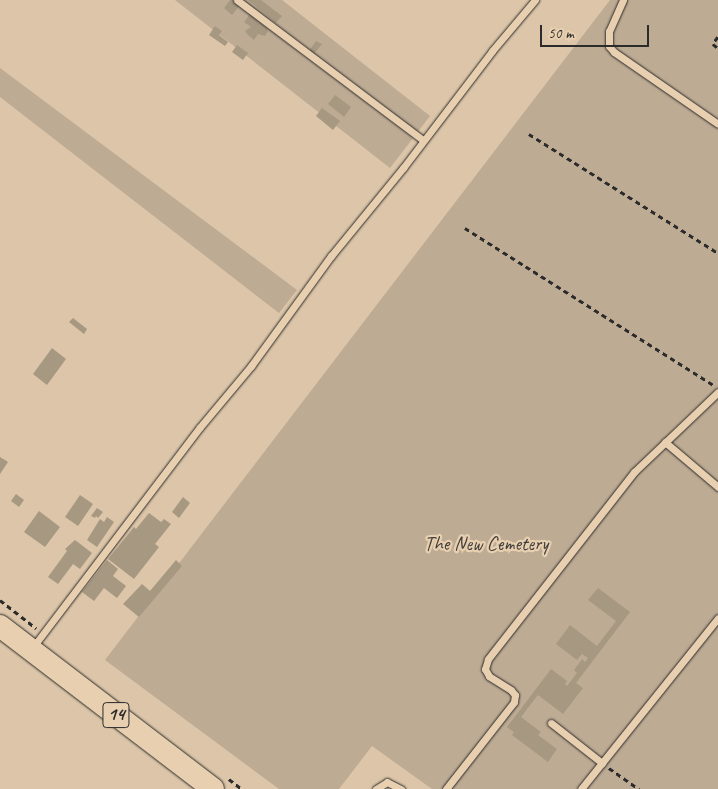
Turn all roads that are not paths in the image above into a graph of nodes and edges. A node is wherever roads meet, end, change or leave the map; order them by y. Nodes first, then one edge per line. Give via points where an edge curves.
1 (237, 0) edge
2 (535, 0) edge
3 (623, 0) edge
4 (718, 124) edge
5 (423, 140) junction
6 (718, 390) edge
7 (665, 442) junction
8 (718, 487) edge
9 (718, 618) edge
10 (0, 626) edge
11 (31, 650) junction
12 (551, 723) dead end
13 (602, 763) junction
14 (213, 789) edge
15 (376, 789) edge
16 (401, 789) edge
17 (446, 789) edge
18 (581, 789) edge

1 - 5 lane
2 - 5 lane
3 - 4 lane via 609,31 609,46
5 - 11 lane
6 - 7 lane
7 - 8 lane
7 - 17 lane via 634,472 488,660 485,668 489,676 512,690 514,702
9 - 13 lane
10 - 11 main road, 14
11 - 14 main road, 14
12 - 13 lane
13 - 18 lane
15 - 16 lane via 390,782

